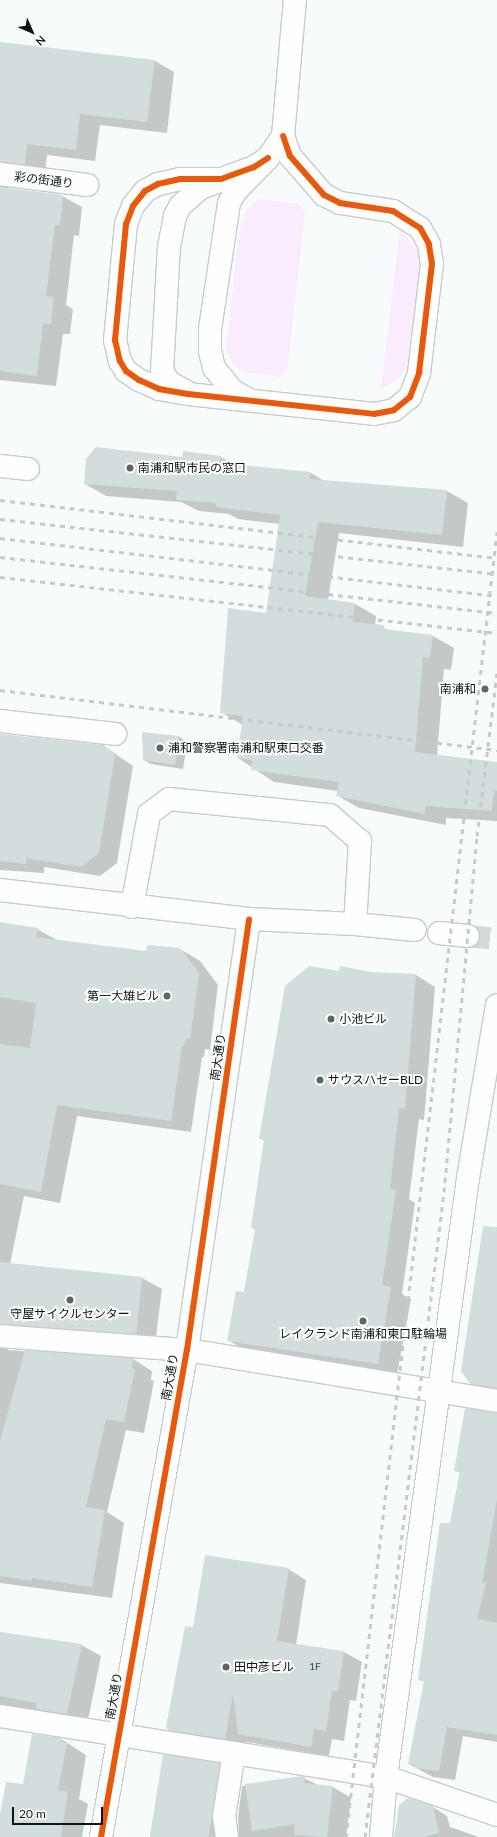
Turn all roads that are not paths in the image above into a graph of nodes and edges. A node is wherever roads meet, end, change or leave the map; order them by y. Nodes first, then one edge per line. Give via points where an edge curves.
1 (295, 0) edge
2 (283, 136) junction
3 (268, 158) junction
4 (0, 174) edge
5 (87, 185) dead end
6 (194, 395) junction
7 (257, 403) junction
8 (0, 466) edge
9 (28, 470) dead end
10 (0, 721) edge
11 (115, 734) dead end
12 (0, 890) edge
13 (132, 907) junction
14 (249, 919) junction
15 (355, 924) junction
16 (415, 930) dead end
17 (439, 933) dead end
18 (468, 936) tunnel mouth
19 (497, 1005) edge
20 (0, 1336) edge
21 (187, 1350) junction
22 (440, 1392) junction
23 (497, 1401) edge
24 (0, 1716) edge
25 (118, 1735) junction
26 (234, 1753) junction
27 (386, 1777) junction
28 (497, 1815) edge
29 (101, 1837) edge
30 (227, 1837) edge
31 (381, 1837) edge

1 - 2 street
2 - 3 street
2 - 7 street via 290,156 324,195 340,203 393,211 420,228 429,244 432,264 419,373 410,397 403,405 394,410 374,414
3 - 6 street via 253,170 201,188 180,206 175,216 169,247 162,371 169,382
3 - 6 street via 254,167 221,179 180,180 158,184 145,191 133,206 126,224 115,340 120,361 126,371 139,380 159,389
3 - 7 street via 235,192 228,203 210,329 210,351 214,368 232,390
4 - 5 street, 彩の街通り
6 - 7 street
8 - 9 street
10 - 11 street
12 - 13 street
13 - 14 street
13 - 15 street via 149,814 169,799 330,815 360,841
14 - 15 street
14 - 21 street, 南大通り
15 - 16 street
17 - 18 street
19 - 22 street via 468,1178
20 - 21 street
21 - 22 street
21 - 25 street, 南大通り
22 - 23 street
22 - 27 street
24 - 25 street
25 - 26 street
25 - 29 street, 南大通り
26 - 27 street
26 - 30 street via 224,1816
27 - 28 street
27 - 31 street

